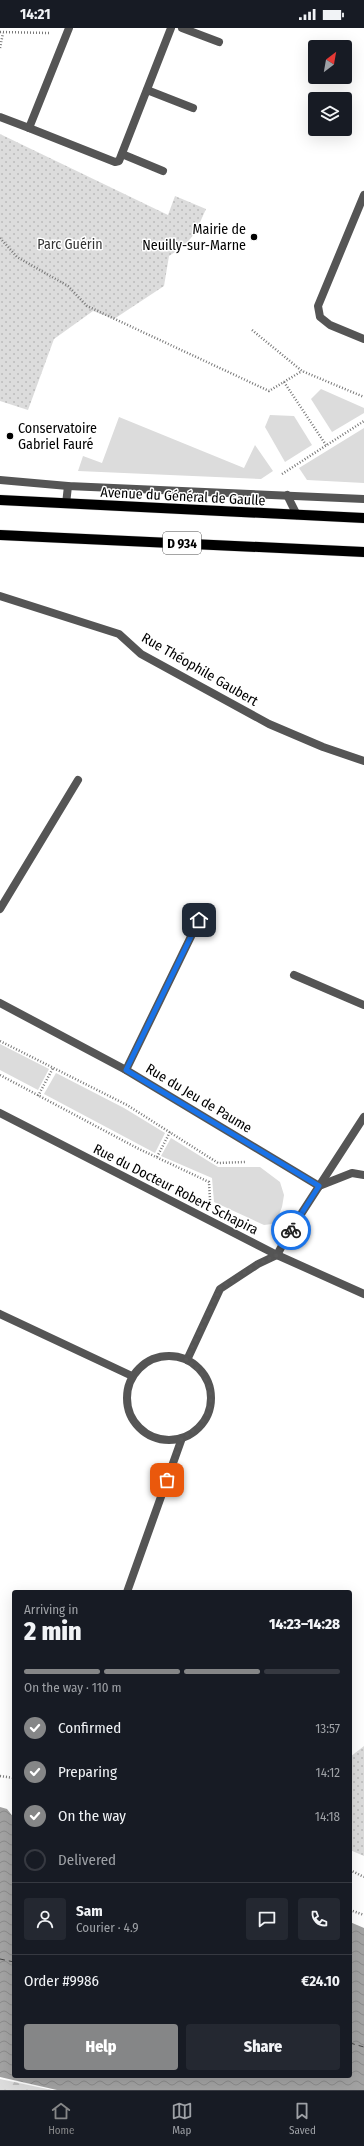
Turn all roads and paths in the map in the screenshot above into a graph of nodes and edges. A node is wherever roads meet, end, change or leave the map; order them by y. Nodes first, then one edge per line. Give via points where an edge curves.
1 (171, 28) edge
2 (182, 28) edge
3 (68, 31) edge
4 (1, 32) edge
5 (219, 42) dead end
6 (0, 48) edge
7 (147, 90) junction
8 (193, 108) dead end
9 (0, 117) edge
10 (29, 128) junction
11 (122, 154) junction
12 (163, 171) dead end
13 (364, 195) edge
14 (0, 238) edge
15 (252, 330) dead end
16 (364, 339) edge
17 (302, 371) junction
18 (284, 382) junction
19 (364, 397) edge
20 (364, 420) edge
21 (326, 445) junction
22 (282, 474) dead end
23 (0, 480) edge
24 (68, 486) junction
25 (287, 495) junction
26 (364, 498) edge
27 (0, 500) edge
28 (66, 504) junction
29 (297, 515) junction
30 (364, 518) edge
31 (0, 535) edge
32 (364, 552) edge
33 (0, 596) edge
34 (364, 761) edge
35 (78, 780) dead end
36 (0, 909) edge
37 (199, 920) dead end
38 (294, 975) dead end
39 (0, 1003) edge
40 (364, 1005) edge
41 (0, 1041) edge
42 (53, 1068) junction
43 (126, 1070) junction
44 (0, 1075) edge
45 (38, 1096) junction
46 (0, 1113) edge
47 (364, 1117) edge
48 (170, 1132) junction
49 (265, 1153) junction
50 (157, 1157) junction
51 (364, 1175) edge
52 (319, 1186) junction
53 (212, 1222) junction
54 (277, 1255) junction
55 (364, 1294) edge
56 (0, 1314) edge
57 (186, 1360) junction
58 (132, 1376) junction
59 (182, 1438) junction
60 (128, 1590) edge
61 (0, 1776) edge
62 (12, 1778) edge
63 (352, 1871) edge
64 (364, 1877) edge
65 (352, 1911) edge
66 (364, 1915) edge

1 - 7 street
2 - 5 street
3 - 4 path
3 - 10 street
4 - 6 path
7 - 8 street
7 - 11 street
9 - 10 street
10 - 11 street via 115,162 119,161
11 - 12 street
13 - 16 street via 318,306 320,317 330,325
14 - 18 path via 17,257 68,286 87,306 269,391
15 - 17 path
17 - 18 path
17 - 19 path
18 - 21 path
20 - 21 path
21 - 22 path
23 - 24 street
24 - 25 street
24 - 28 street
25 - 26 street
25 - 29 street
27 - 28 main road, Avenue du Général de Gaulle
28 - 29 main road, Avenue du Général de Gaulle
29 - 30 main road, Avenue du Général de Gaulle
31 - 32 main road, D 934
33 - 34 street, Rue Théophile Gaubert via 119,634 141,654 269,724
35 - 36 street
37 - 43 street
38 - 40 street
39 - 43 street, Rue du Jeu de Paume
41 - 42 path
42 - 45 path
42 - 48 path via 127,1106
43 - 49 street, Rue du Jeu de Paume
44 - 45 path
45 - 50 path
46 - 53 street, Rue du Docteur Robert Schapira
47 - 52 street
48 - 49 path via 218,1163 237,1164
48 - 50 path
49 - 52 street, Rue du Jeu de Paume
50 - 53 path via 209,1182
51 - 52 street via 352,1173
52 - 54 street
53 - 54 street, Rue du Docteur Robert Schapira
54 - 55 street, Rue du Docteur Robert Schapira
54 - 57 street via 220,1288
56 - 58 street
57 - 58 street via 175,1356 162,1356 140,1366
57 - 59 street via 198,1368 206,1379 211,1393 210,1408 204,1421 195,1431
58 - 59 street via 126,1400 129,1413 136,1424 145,1433 157,1438
59 - 60 street
61 - 62 path
63 - 64 path
65 - 66 path

